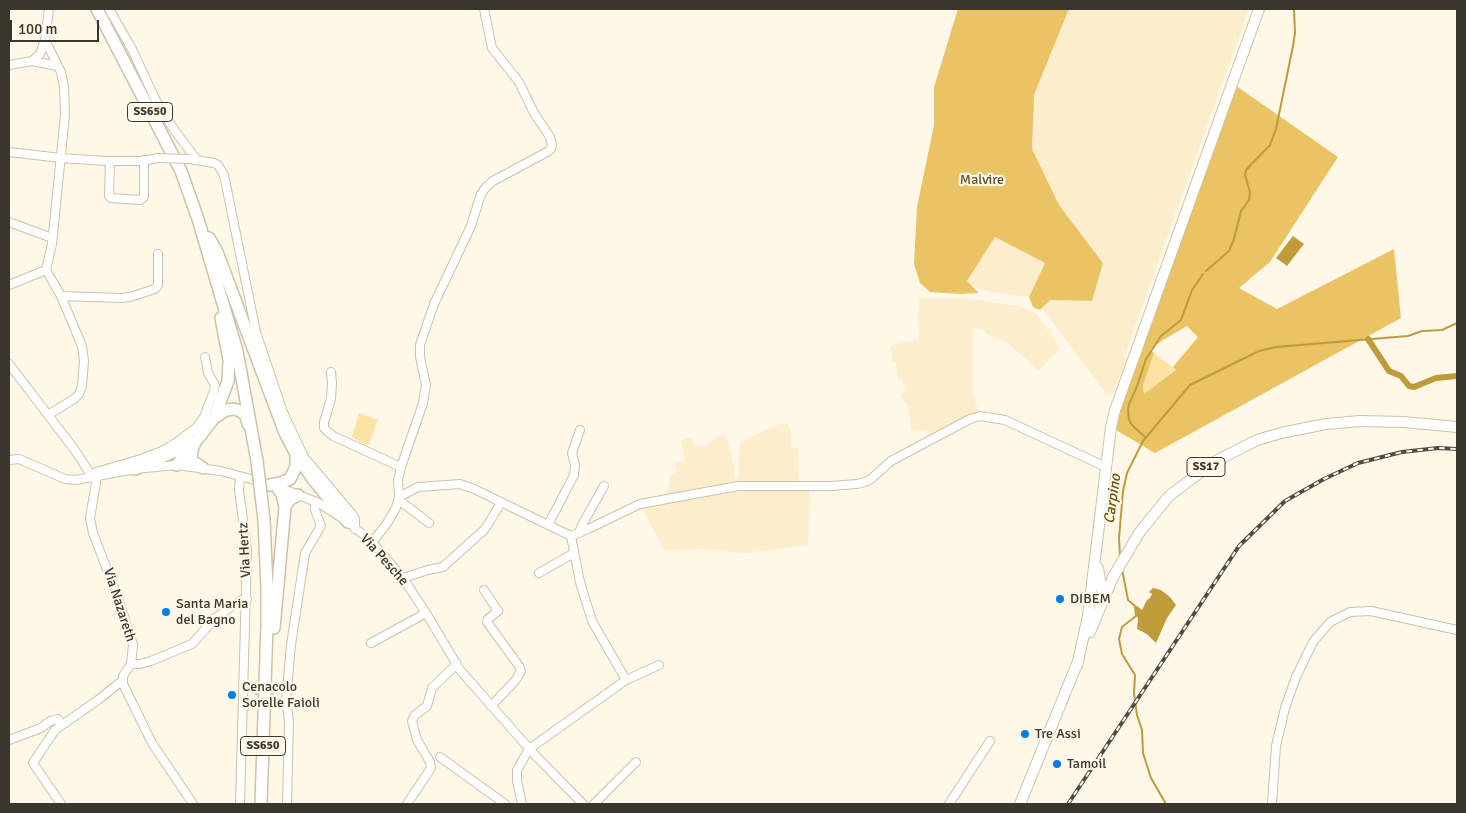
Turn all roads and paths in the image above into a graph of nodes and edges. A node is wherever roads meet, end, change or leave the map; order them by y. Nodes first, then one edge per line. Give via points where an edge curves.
1 (49, 9) edge
2 (97, 9) edge
3 (109, 9) edge
4 (484, 9) edge
5 (1259, 9) edge
6 (45, 40) junction
7 (32, 61) junction
8 (9, 65) edge
9 (57, 66) junction
10 (9, 152) edge
11 (61, 158) junction
12 (193, 159) junction
13 (144, 160) junction
14 (110, 161) junction
15 (198, 218) junction
16 (9, 222) edge
17 (52, 238) junction
18 (158, 254) dead end
19 (210, 258) junction
20 (46, 270) junction
21 (9, 284) edge
22 (61, 296) junction
23 (205, 357) dead end
24 (9, 364) edge
25 (331, 372) dead end
26 (48, 416) junction
27 (214, 418) junction
28 (1457, 428) edge
29 (580, 430) dead end
30 (198, 437) junction
31 (184, 445) junction
32 (296, 454) junction
33 (9, 460) edge
34 (257, 461) junction
35 (177, 465) junction
36 (401, 467) junction
37 (1106, 467) junction
38 (204, 468) junction
39 (135, 469) junction
40 (240, 476) junction
41 (95, 478) junction
42 (274, 486) junction
43 (604, 486) dead end
44 (298, 495) junction
45 (399, 498) junction
46 (315, 502) junction
47 (501, 503) junction
48 (285, 507) junction
49 (429, 523) dead end
50 (351, 525) junction
51 (548, 525) junction
52 (579, 533) junction
53 (570, 536) junction
54 (372, 542) junction
55 (1097, 549) junction
56 (574, 553) junction
57 (539, 573) dead end
58 (1098, 574) junction
59 (1113, 576) junction
60 (403, 578) junction
61 (484, 590) dead end
62 (1090, 594) junction
63 (247, 599) junction
64 (1103, 599) junction
65 (426, 613) junction
66 (1457, 630) edge
67 (371, 643) dead end
68 (131, 664) junction
69 (457, 664) junction
70 (659, 665) dead end
71 (1076, 666) junction
72 (122, 680) junction
73 (626, 680) junction
74 (245, 689) junction
75 (259, 689) junction
76 (277, 698) tunnel mouth
77 (286, 700) junction
78 (491, 706) junction
79 (62, 725) junction
80 (9, 740) edge
81 (990, 741) dead end
82 (528, 749) junction
83 (440, 757) dead end
84 (636, 762) dead end
85 (61, 804) edge
86 (193, 804) edge
87 (240, 804) edge
88 (261, 804) edge
89 (287, 804) edge
90 (407, 804) edge
91 (505, 804) edge
92 (522, 804) edge
93 (583, 804) edge
94 (594, 804) edge
95 (949, 804) edge
96 (1020, 804) edge
97 (1272, 804) edge

1 - 6 street
2 - 15 highway, SS650 via 180,171
3 - 12 street via 156,100
4 - 36 street via 492,48 520,82 552,145 548,152 492,181 481,194 471,226 434,304 420,345 426,385 421,410
5 - 37 main road via 1118,401
6 - 7 street via 40,54
6 - 9 street
7 - 8 street
7 - 9 street
9 - 11 street via 64,87
10 - 11 street
11 - 14 street
11 - 17 street
12 - 13 street, bridge
12 - 50 street via 218,165 224,175 256,332 272,382 304,456 352,514 356,523
13 - 14 street
13 - 14 street via 144,197 140,200 109,196
15 - 19 highway, SS650
15 - 32 highway via 217,252 278,417
16 - 17 street
17 - 20 street
18 - 22 street via 158,285 155,289 122,298
19 - 27 highway via 229,360 228,381
19 - 34 highway, SS650 via 237,351
20 - 21 street
20 - 22 street
22 - 26 street via 82,346 84,374 82,386 74,399
23 - 41 street via 214,390 204,417 196,428 162,451 96,472
24 - 26 street
25 - 36 street via 331,398 324,428 350,444
26 - 41 street
27 - 30 highway
27 - 34 highway via 226,410 241,411 246,416
28 - 59 main road, SS17 via 1404,422 1337,422 1258,440 1214,462 1169,496 1139,534
29 - 51 street via 572,453 574,475
30 - 31 highway
30 - 35 highway
30 - 38 highway via 190,457
31 - 35 highway via 177,453
31 - 39 highway
32 - 42 highway via 296,467 290,479
32 - 50 highway
33 - 41 street, Via Pesche via 19,459 65,478
34 - 75 highway, SS650, bridge via 267,586
35 - 38 street, Via Pesche
35 - 39 street, Via Pesche
36 - 45 street
37 - 52 street via 1013,423 980,416 970,418 891,461 865,482 831,486 738,486 640,504
37 - 55 main road
38 - 40 street, Via Pesche
39 - 41 street, Via Pesche
40 - 42 street, Via Pesche
40 - 63 street, Via Hertz via 248,550
41 - 68 street, Via Nazareth via 90,518 130,634 133,645
42 - 44 street, Via Pesche
42 - 48 highway via 282,494
43 - 52 street
44 - 46 street, Via Pesche
44 - 48 highway
45 - 47 street via 418,487 460,484
45 - 49 street
45 - 54 street via 386,525
46 - 50 street, Via Pesche
46 - 77 street via 321,526 305,553 296,601
47 - 51 street
47 - 60 street via 485,529 444,568
48 - 75 highway via 272,658
50 - 54 street, Via Pesche
51 - 53 street
52 - 53 street
53 - 56 street
54 - 60 street, Via Pesche
55 - 58 main road
55 - 62 main road
56 - 57 street
56 - 73 street via 592,621
58 - 59 main road via 1107,580
58 - 64 main road
59 - 64 main road, SS17
60 - 65 street, Via Pesche
61 - 78 street via 498,611 487,622 520,671 515,682
62 - 64 main road via 1098,601
62 - 71 main road via 1086,632
63 - 68 street via 216,618 192,644 151,661
63 - 74 street, Via Hertz
64 - 71 main road, SS17
65 - 67 street
65 - 69 street, Via Pesche
66 - 97 street via 1372,611 1350,612 1330,622 1313,642 1285,708 1276,746
68 - 72 street, Via Nazareth
69 - 78 street, Via Pesche
69 - 90 street via 432,688 427,706 412,721 431,768
70 - 73 street
71 - 96 main road, SS17
72 - 79 street
72 - 86 street via 164,764
73 - 82 street
74 - 75 street
74 - 87 street, Via Hertz
75 - 88 highway, SS650
76 - 77 street
77 - 89 street via 289,721
78 - 82 street, Via Pesche
79 - 80 street via 58,719 50,721 41,728
79 - 85 street via 33,763
81 - 95 street
82 - 92 street via 517,770
82 - 93 street, Via Pesche
83 - 91 street
84 - 94 street

